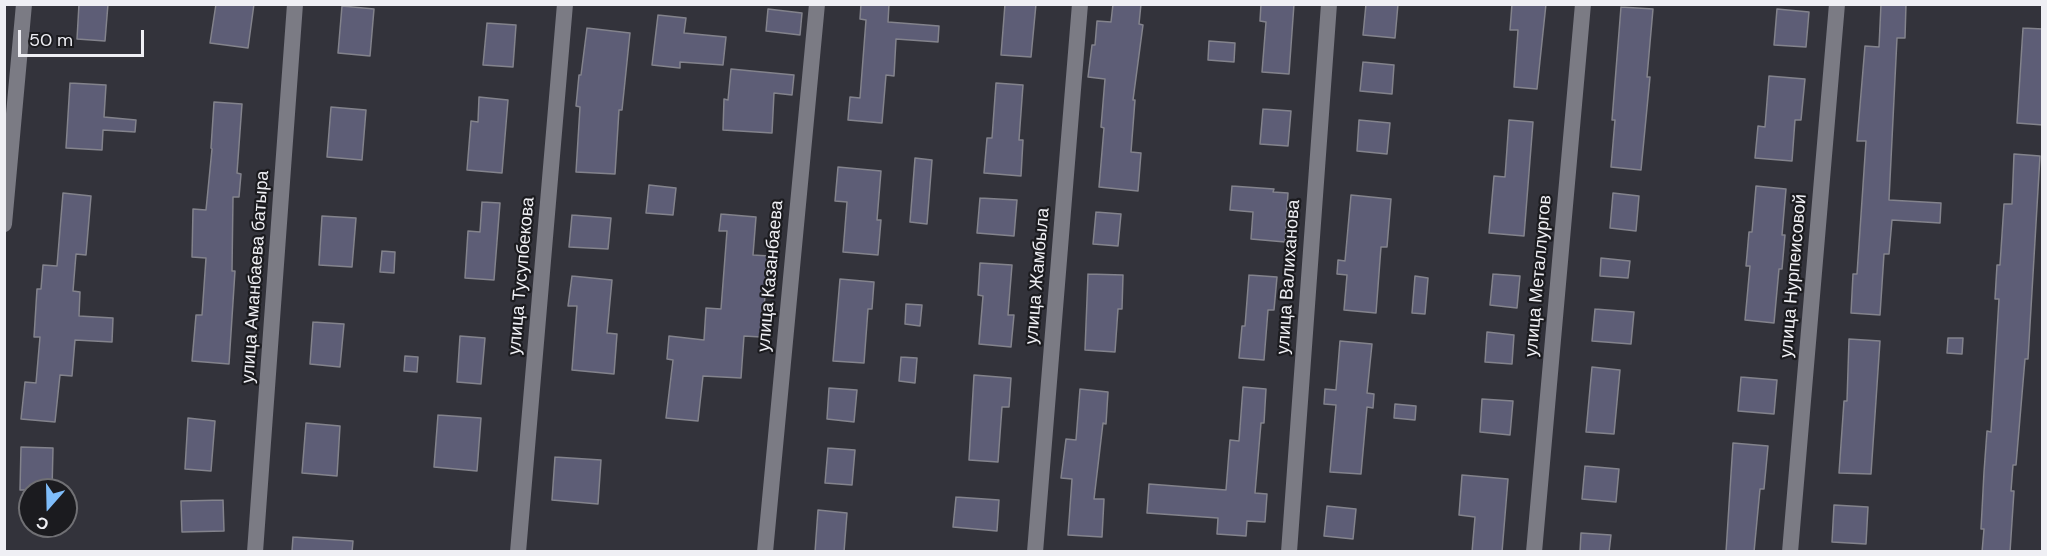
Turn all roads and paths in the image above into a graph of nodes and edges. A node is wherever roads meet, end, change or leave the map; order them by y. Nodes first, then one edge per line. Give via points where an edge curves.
1 (24, 4) edge
2 (295, 4) edge
3 (565, 4) edge
4 (817, 4) edge
5 (1080, 4) edge
6 (1329, 4) edge
7 (1583, 4) edge
8 (1838, 4) edge
9 (4, 224) edge
10 (255, 552) edge
11 (518, 552) edge
12 (765, 552) edge
13 (1035, 552) edge
14 (1289, 552) edge
15 (1534, 552) edge
16 (1790, 552) edge

1 - 9 street
2 - 10 street, улица Аманбаева батыра
3 - 11 street, улица Тусупбекова
4 - 12 street, улица Казанбаева
5 - 13 street, улица Жамбыла
6 - 14 street, улица Валиханова
7 - 15 street, улица Металлургов
8 - 16 street, улица Нурпеисовой

